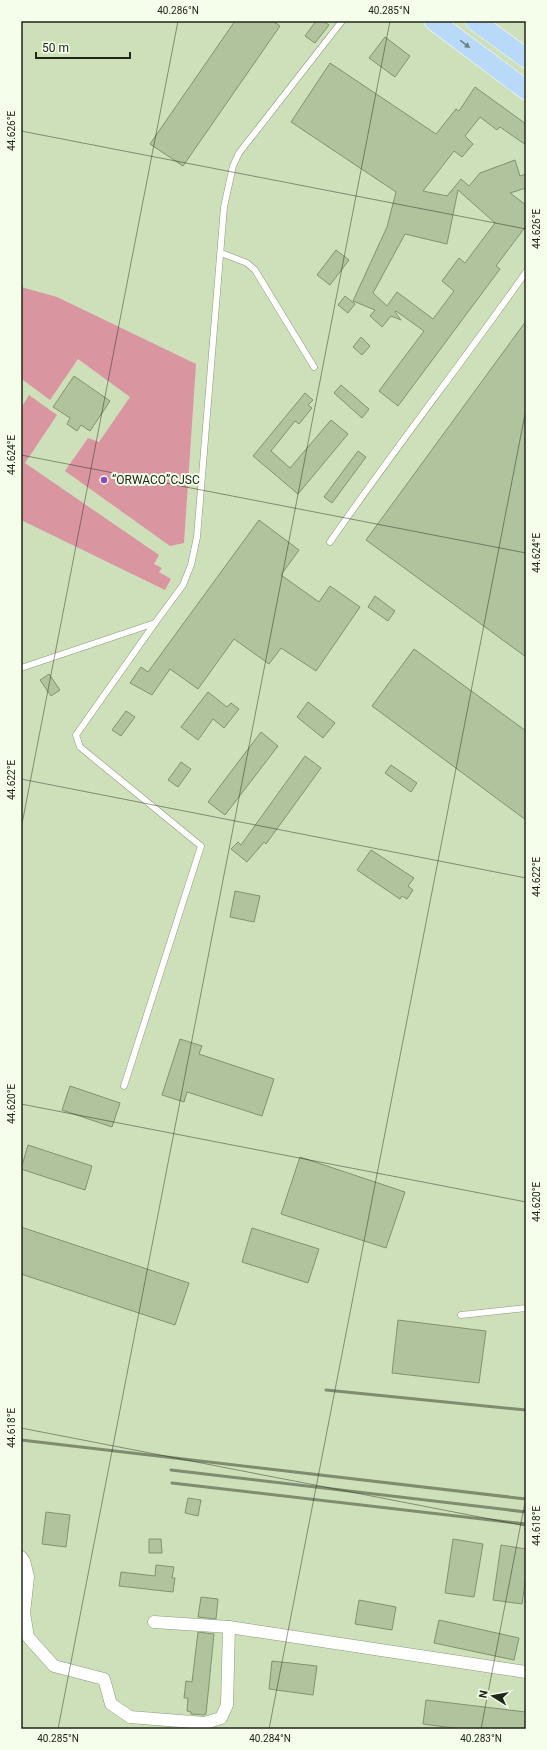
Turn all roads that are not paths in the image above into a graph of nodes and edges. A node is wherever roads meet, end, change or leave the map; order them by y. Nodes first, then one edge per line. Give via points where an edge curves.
1 (342, 21) edge
2 (434, 21) edge
3 (475, 21) edge
4 (526, 58) edge
5 (526, 90) edge
6 (221, 253) junction
7 (526, 272) edge
8 (314, 367) dead end
9 (330, 542) dead end
10 (155, 623) junction
11 (21, 668) edge
12 (124, 1086) dead end
13 (526, 1308) edge
14 (461, 1315) dead end
15 (21, 1557) edge
16 (154, 1622) dead end
17 (229, 1627) junction
18 (526, 1672) edge

1 - 6 lane via 239,153 224,207
2 -> 5 main road
3 - 4 main road
6 - 8 lane via 247,263 256,270
6 - 10 lane via 197,537 183,585
7 - 9 lane via 386,461
10 - 11 lane
10 - 12 lane via 76,735 80,748 201,846
13 - 14 lane
15 - 17 street via 28,1577 24,1614 28,1637 54,1666 104,1679 111,1704 130,1717 205,1723 221,1718 226,1705
16 - 17 street
17 - 18 street

